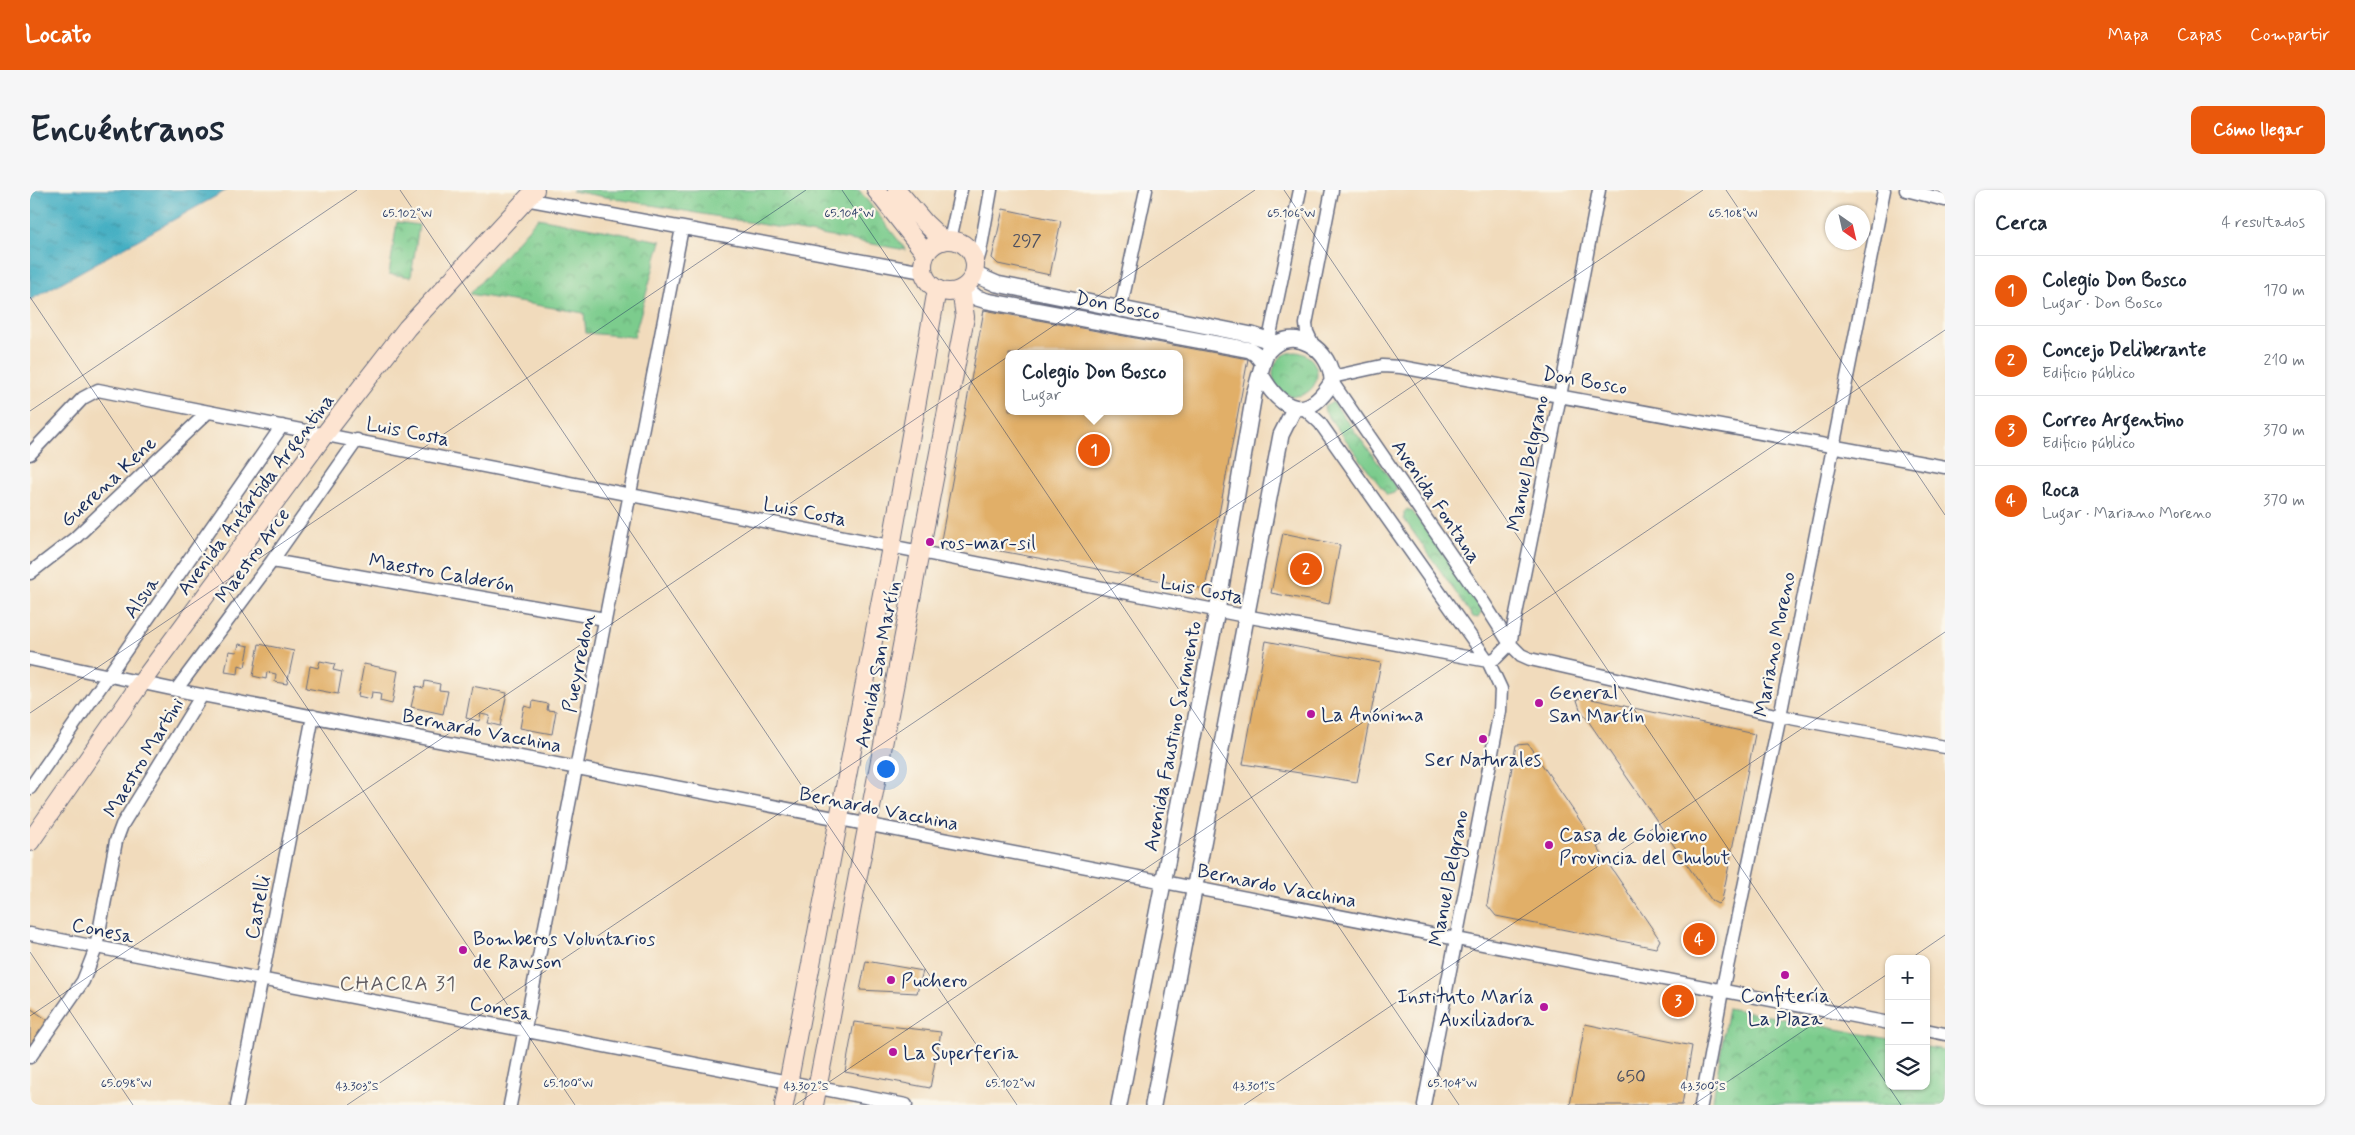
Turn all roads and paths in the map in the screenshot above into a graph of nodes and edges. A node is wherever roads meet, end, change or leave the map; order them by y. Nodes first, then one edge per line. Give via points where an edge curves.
1 (876, 190) edge
2 (897, 190) edge
3 (960, 190) edge
4 (991, 190) edge
5 (1146, 190) edge
6 (1300, 190) edge
7 (1332, 190) edge
8 (1599, 190) edge
9 (1884, 190) edge
10 (1906, 190) edge
11 (530, 195) edge
12 (1945, 200) edge
13 (682, 228) junction
14 (947, 240) junction
15 (926, 254) junction
16 (924, 272) junction
17 (968, 280) junction
18 (937, 289) junction
19 (1120, 311) junction
20 (1313, 345) junction
21 (1267, 355) junction
22 (1332, 380) junction
23 (1560, 396) junction
24 (1299, 408) junction
25 (208, 412) junction
26 (282, 426) junction
27 (325, 434) junction
28 (357, 440) junction
29 (1832, 445) junction
30 (30, 454) edge
31 (1945, 467) edge
32 (630, 496) junction
33 (891, 547) junction
34 (920, 553) junction
35 (272, 561) junction
36 (30, 573) edge
37 (1217, 611) junction
38 (1245, 616) junction
39 (605, 619) junction
40 (1506, 648) junction
41 (30, 659) edge
42 (1488, 661) junction
43 (110, 676) junction
44 (141, 682) junction
45 (176, 690) junction
46 (202, 695) junction
47 (314, 716) junction
48 (1780, 716) junction
49 (1945, 747) edge
50 (576, 768) junction
51 (32, 781) edge
52 (839, 819) junction
53 (868, 825) junction
54 (30, 842) edge
55 (1163, 882) junction
56 (1194, 888) junction
57 (30, 934) edge
58 (1455, 940) junction
59 (96, 948) junction
60 (261, 980) junction
61 (1722, 991) junction
62 (1885, 1022) edge
63 (525, 1031) junction
64 (1930, 1031) edge
65 (1945, 1034) edge
66 (30, 1058) edge
67 (788, 1082) junction
68 (816, 1096) edge
69 (237, 1105) edge
70 (510, 1105) edge
71 (784, 1105) edge
72 (906, 1105) edge
73 (1119, 1105) edge
74 (1153, 1105) edge
75 (1424, 1105) edge
76 (1701, 1105) edge

1 - 15 main road
2 - 14 main road, Avenida San Martín
3 - 14 street
4 - 17 street, Avenida San Martín via 980,252
5 - 19 street
6 - 21 street, Avenida Faustino Sarmiento
7 - 20 street via 1306,324
8 - 23 street, Manuel Belgrano
9 - 29 street, Mariano Moreno
10 - 12 street
11 - 13 street
11 - 27 main road, Avenida Antártida Argentina via 407,328
13 - 16 street
13 - 32 street, Pueyrredon
14 - 15 main road via 937,243
14 - 17 main road, Avenida San Martín via 958,242 970,250 974,262
15 - 16 main road
16 - 18 main road via 926,279
17 - 18 main road via 951,292
17 - 19 street, Don Bosco
17 - 21 street, Don Bosco via 977,298 987,301
17 - 34 main road, Avenida San Martín
18 - 33 main road, Avenida San Martín
19 - 21 street, Don Bosco
20 - 21 street via 1298,338 1288,338
20 - 22 street via 1324,360
21 - 24 street via 1277,398
21 - 37 street, Avenida Faustino Sarmiento via 1254,394
22 - 23 street, Don Bosco via 1382,366 1401,367
22 - 24 street via 1321,398
22 - 40 street, Avenida Fontana via 1484,603
23 - 29 street, Don Bosco
23 - 40 street, Manuel Belgrano
24 - 38 street via 1281,435
24 - 42 street via 1320,423
25 - 26 street, Luis Costa
25 - 30 street, Luis Costa via 98,390 84,398
25 - 36 street, Guerena Kene via 74,539
26 - 27 street, Luis Costa
26 - 43 street, Alsua
27 - 28 street, Luis Costa
27 - 44 main road, Avenida Antártida Argentina
28 - 32 street, Luis Costa
28 - 35 street, Maestro Arce
29 - 31 street, Don Bosco
29 - 48 street, Mariano Moreno
32 - 33 street, Luis Costa
32 - 39 street, Pueyrredon
33 - 34 street, Luis Costa
33 - 52 main road, Avenida San Martín
34 - 37 street, Luis Costa
34 - 53 main road, Avenida San Martín
35 - 39 street, Maestro Calderón
35 - 45 street, Maestro Arce
37 - 38 street, Luis Costa
37 - 55 street, Avenida Faustino Sarmiento
38 - 42 street, Luis Costa
38 - 56 street
39 - 50 street, Pueyrredon
40 - 42 street
40 - 48 street via 1530,659
41 - 43 street, Bernardo Vacchina
42 - 58 street, Manuel Belgrano via 1501,689 1500,711
43 - 44 street, Bernardo Vacchina
43 - 51 street, Alsua
44 - 45 street, Bernardo Vacchina
44 - 54 main road, Avenida Antártida Argentina
45 - 46 street, Bernardo Vacchina
46 - 47 street, Bernardo Vacchina
46 - 59 street, Maestro Martini via 122,826 116,841
47 - 50 street, Bernardo Vacchina
47 - 60 street, Castelli
48 - 49 street
48 - 61 street, Mariano Moreno
50 - 52 street, Bernardo Vacchina
50 - 63 street, Pueyrredon
52 - 53 street, Bernardo Vacchina
52 - 67 main road, Avenida San Martín
53 - 55 street, Bernardo Vacchina
53 - 68 main road, Avenida San Martín
55 - 56 street, Bernardo Vacchina
55 - 73 street, Avenida Faustino Sarmiento
56 - 58 street, Bernardo Vacchina
56 - 74 street
57 - 59 street, Conesa
58 - 61 street, Bernardo Vacchina
58 - 75 street, Manuel Belgrano
59 - 60 street, Conesa
59 - 66 street, Maestro Martini via 83,981
60 - 63 street, Conesa
60 - 69 street, Castelli
61 - 62 street, Bernardo Vacchina
61 - 76 street, Mariano Moreno
63 - 67 street, Conesa
63 - 70 street, Pueyrredon
64 - 65 street
67 - 68 street, Conesa
67 - 71 main road, Avenida San Martín
68 - 72 street, Conesa

